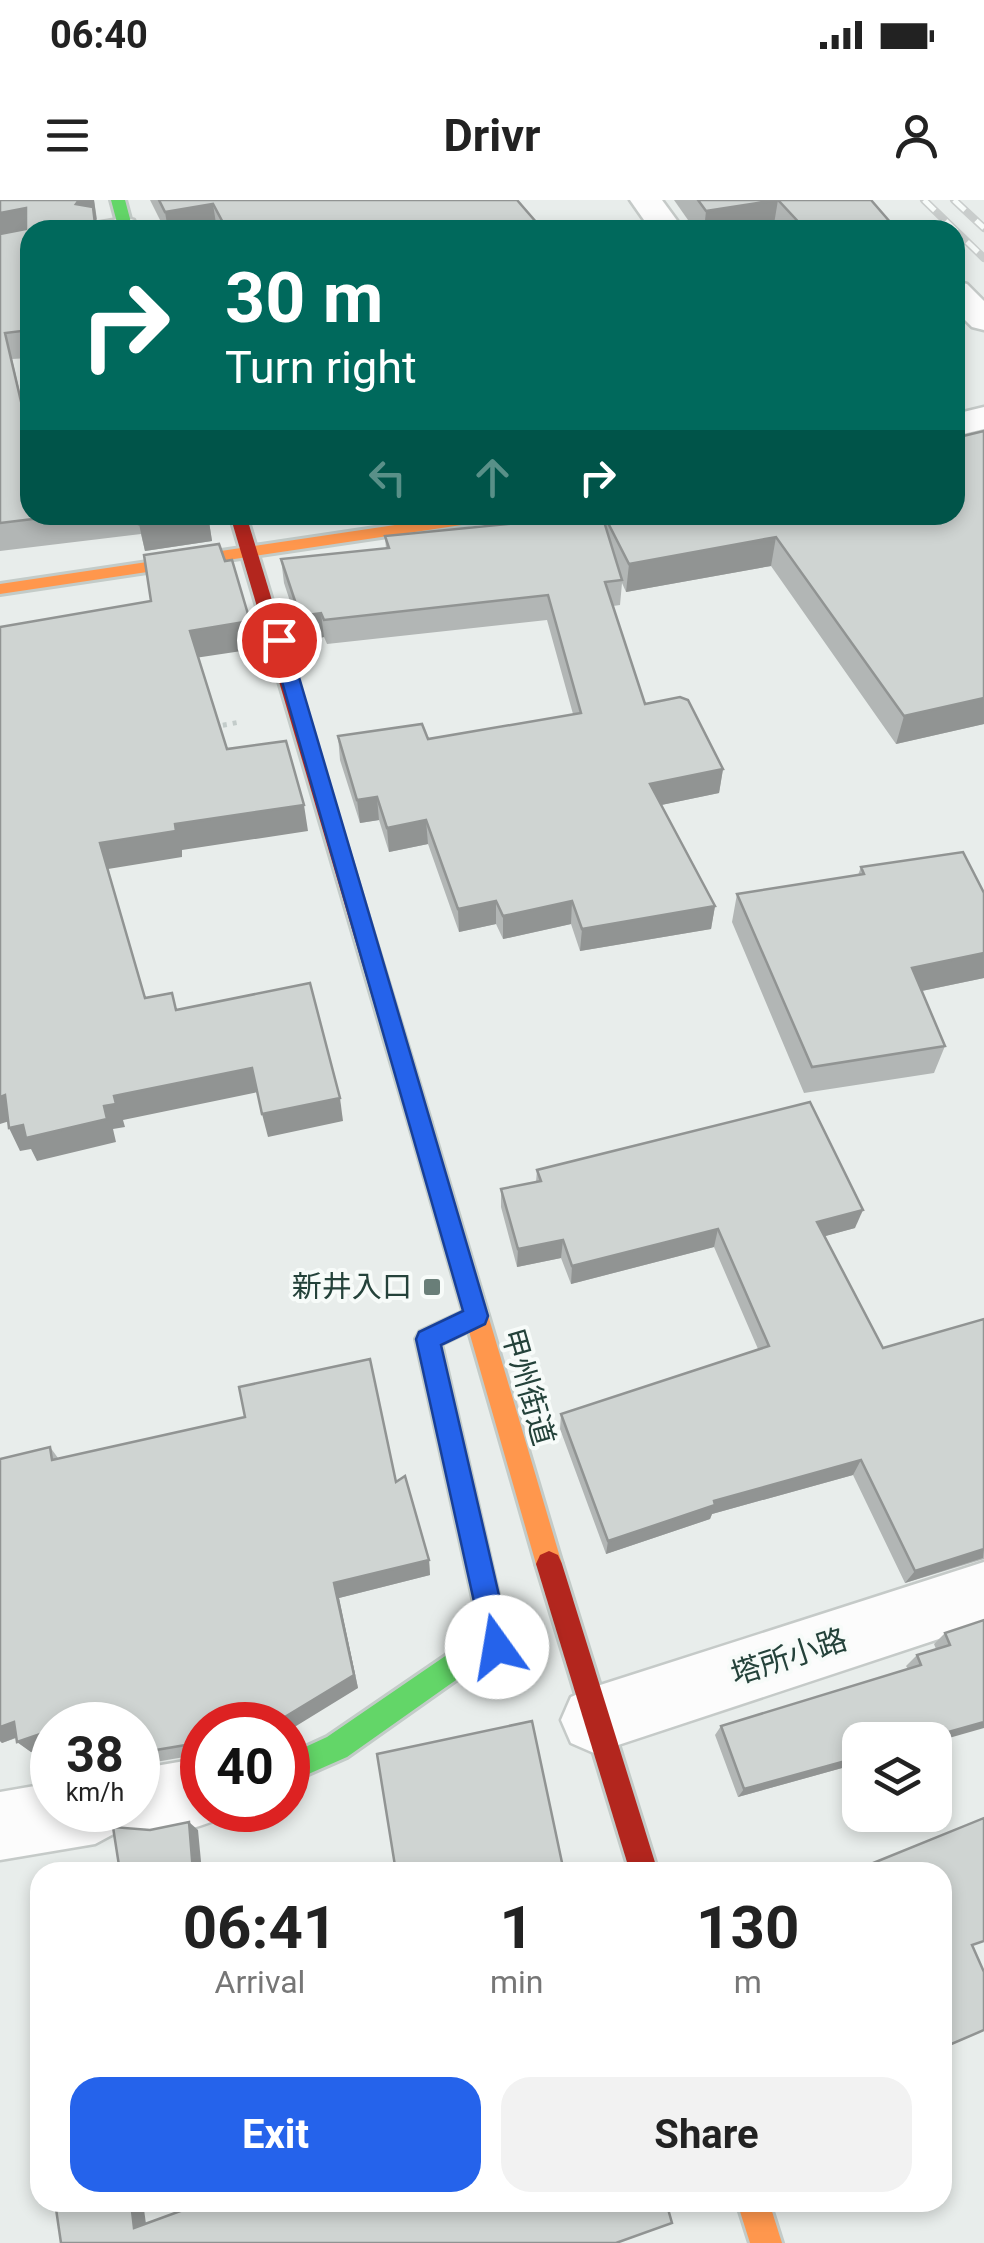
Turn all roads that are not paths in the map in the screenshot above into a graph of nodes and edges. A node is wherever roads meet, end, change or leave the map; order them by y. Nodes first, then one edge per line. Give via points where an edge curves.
1 (965, 301) edge
2 (984, 320) edge
3 (242, 525) edge
4 (421, 525) edge
5 (252, 548) junction
6 (0, 588) edge
7 (476, 1316) junction
8 (984, 1594) edge
9 (594, 1720) junction
10 (310, 1759) edge
11 (30, 1821) edge
12 (0, 1826) edge
13 (641, 1862) edge
14 (756, 2212) edge
15 (766, 2243) edge

1 - 2 street
3 - 5 main road, 甲州街道
4 - 5 main road
5 - 6 main road
5 - 7 main road, 甲州街道
7 - 9 main road, 甲州街道
7 - 10 main road via 428,1339 497,1647 466,1657
8 - 9 street, 塔所小路
9 - 13 main road, 甲州街道
11 - 12 street
14 - 15 main road

